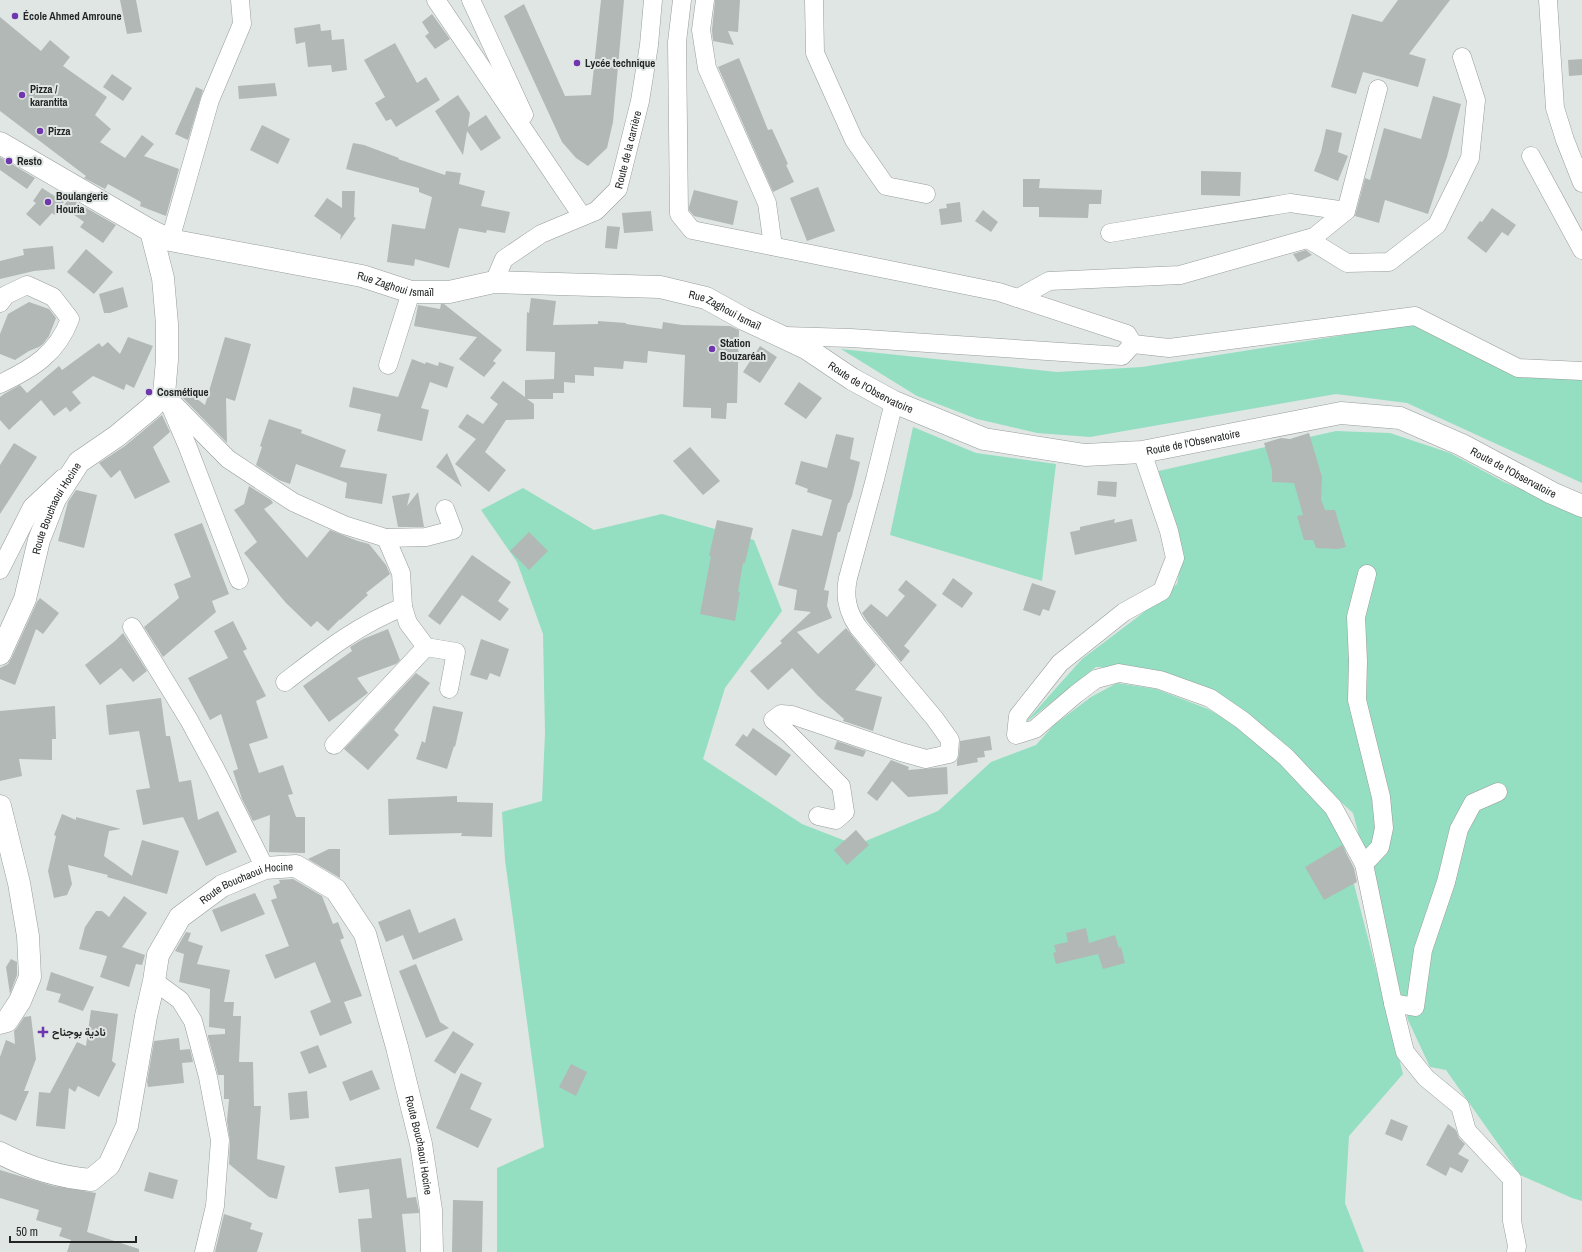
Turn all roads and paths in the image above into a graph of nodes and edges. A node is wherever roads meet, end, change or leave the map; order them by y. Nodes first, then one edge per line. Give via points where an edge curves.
1 (240, 0) edge
2 (436, 0) edge
3 (471, 0) edge
4 (653, 0) edge
5 (682, 0) edge
6 (705, 0) edge
7 (814, 0) edge
8 (1548, 0) edge
9 (486, 33) junction
10 (1462, 57) dead end
11 (482, 69) junction
12 (1378, 89) dead end
13 (0, 143) edge
14 (1531, 156) dead end
15 (549, 168) junction
16 (1582, 183) edge
17 (926, 194) dead end
18 (1346, 211) junction
19 (582, 216) junction
20 (1110, 233) dead end
21 (160, 235) junction
22 (1308, 239) junction
23 (773, 246) junction
24 (1582, 250) edge
25 (494, 282) junction
26 (411, 292) junction
27 (1018, 298) junction
28 (0, 303) edge
29 (781, 336) junction
30 (1133, 344) junction
31 (806, 348) joint
32 (388, 365) dead end
33 (1582, 371) edge
34 (0, 384) edge
35 (164, 394) junction
36 (894, 402) junction
37 (1142, 452) junction
38 (79, 462) junction
39 (1582, 506) edge
40 (445, 509) dead end
41 (386, 538) junction
42 (0, 570) edge
43 (1367, 574) dead end
44 (239, 580) dead end
45 (403, 607) junction
46 (132, 627) dead end
47 (426, 647) junction
48 (0, 654) edge
49 (285, 682) dead end
50 (449, 689) dead end
51 (334, 745) dead end
52 (1498, 792) dead end
53 (0, 806) edge
54 (818, 816) dead end
55 (1364, 864) junction
56 (265, 868) junction
57 (154, 981) junction
58 (1393, 1003) junction
59 (0, 1023) edge
60 (0, 1153) edge
61 (204, 1252) edge
62 (432, 1252) edge
63 (1516, 1252) edge

1 - 21 street via 242,24 210,100
2 - 11 street
3 - 9 street
4 - 19 street, Route de la carrière via 640,101 618,189 596,211
5 - 23 street via 677,42 679,214 692,230
6 - 23 street via 701,30 707,68 767,203
7 - 17 street via 815,53 854,140 886,186
8 - 16 street via 1556,108 1564,140
9 - 11 street
9 - 15 street
10 - 22 street via 1476,100 1470,158 1437,225 1389,262 1347,263
11 - 15 street
12 - 18 street
13 - 21 street, Rue Zaghoui Ismaïl
14 - 24 street
15 - 19 street
18 - 20 street via 1290,203
18 - 22 street
19 - 25 street, Route de la carrière via 541,234 504,259
21 - 26 street, Rue Zaghoui Ismaïl via 362,276
21 - 35 street via 167,324
22 - 27 street via 1180,276 1049,282
23 - 27 street
25 - 26 street, Rue Zaghoui Ismaïl via 449,292
25 - 29 street, Rue Zaghoui Ismaïl via 660,287 706,298
26 - 32 street
27 - 30 street via 1127,334
28 - 34 street via 6,295 27,285 53,297 70,319 66,331 44,357 29,370
29 - 30 street via 851,338 1122,356
29 - 31 street, Rue Zaghoui Ismaïl
30 - 33 street via 1169,348 1415,316 1518,368
31 - 36 street, Route de l'Observatoire via 852,380
35 - 38 street, Route Bouchaoui Hocine via 117,436
35 - 41 street via 228,459 293,502 344,525
35 - 44 street via 187,445
36 - 37 street, Route de l'Observatoire via 984,438 1085,455
36 - 54 street via 848,578 847,603 858,627 950,740 949,754 926,759 792,715 782,714 773,720 841,786 845,812 836,820
37 - 39 street, Route de l'Observatoire via 1341,413 1400,418 1462,445 1552,493
37 - 55 street via 1175,558 1162,591 1124,612 1060,663 1018,716 1016,735 1035,729 1096,679 1119,673 1160,680 1210,698 1242,720 1286,757 1333,807
38 - 42 street via 32,507
38 - 48 street, Route Bouchaoui Hocine via 55,499 39,540 26,599
40 - 41 street via 453,530 426,537
41 - 45 street via 401,573
43 - 55 street via 1356,617 1357,700 1381,797 1384,828 1380,847
45 - 47 street via 408,623
45 - 49 street via 380,616 346,636
46 - 56 street via 200,741
47 - 50 street via 456,652
47 - 51 street
52 - 58 street via 1474,803 1460,829 1446,882 1423,950 1415,1008
53 - 59 street via 19,883 28,936 30,977 17,1006 7,1021
55 - 58 street
56 - 57 street, Route Bouchaoui Hocine via 222,886 180,917 158,955
56 - 62 street, Route Bouchaoui Hocine via 296,866 336,890 365,934 422,1144 431,1210
57 - 60 street, Route Bouchaoui Hocine via 127,1126 109,1165 91,1180 68,1178 24,1165
57 - 61 street via 180,1000 193,1021 208,1077 220,1140 215,1206
58 - 63 street via 1405,1052 1426,1078 1460,1106 1467,1131 1512,1179 1512,1220

